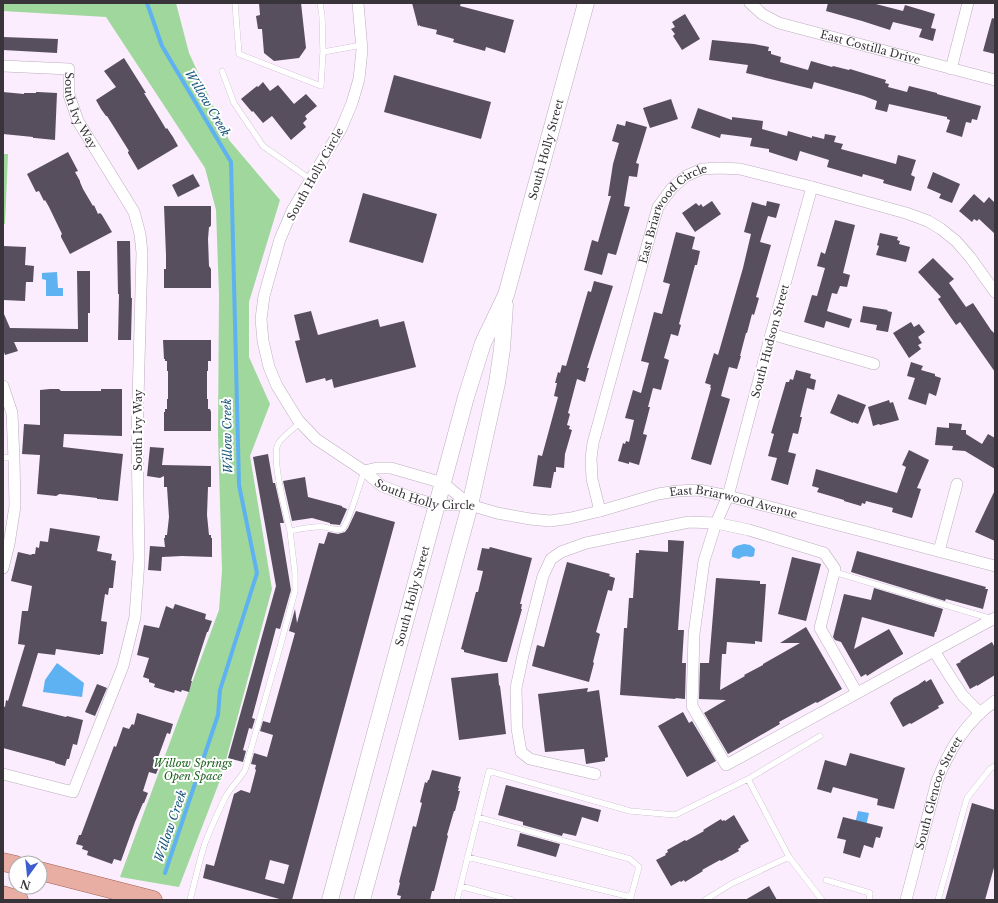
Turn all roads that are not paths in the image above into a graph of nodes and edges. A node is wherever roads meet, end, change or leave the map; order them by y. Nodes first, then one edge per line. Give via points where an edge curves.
1 (235, 3) edge
2 (320, 3) edge
3 (358, 3) edge
4 (586, 3) edge
5 (750, 3) edge
6 (968, 3) edge
7 (362, 45) junction
8 (323, 52) junction
9 (3, 66) edge
10 (951, 69) junction
11 (222, 71) dead end
12 (995, 80) edge
13 (310, 179) junction
14 (812, 187) junction
15 (995, 292) edge
16 (506, 295) junction
17 (771, 334) junction
18 (874, 364) dead end
19 (3, 386) edge
20 (301, 422) junction
21 (9, 457) edge
22 (364, 471) junction
23 (443, 483) junction
24 (956, 484) dead end
25 (728, 496) junction
26 (437, 505) junction
27 (470, 505) junction
28 (600, 511) junction
29 (716, 523) junction
30 (290, 531) junction
31 (939, 551) junction
32 (995, 566) edge
33 (3, 568) edge
34 (834, 572) junction
35 (994, 618) edge
36 (934, 651) junction
37 (857, 693) junction
38 (995, 701) edge
39 (980, 713) junction
40 (820, 736) dead end
41 (995, 766) edge
42 (3, 774) edge
43 (595, 774) dead end
44 (748, 780) junction
45 (477, 817) junction
46 (467, 857) junction
47 (789, 857) junction
48 (48, 873) edge
49 (826, 880) dead end
50 (460, 886) junction
51 (3, 895) edge
52 (631, 898) edge
53 (19, 900) edge
54 (153, 900) edge
55 (190, 900) edge
56 (330, 900) edge
57 (362, 900) edge
58 (456, 900) edge
59 (512, 900) edge
60 (704, 900) edge
61 (822, 900) edge
62 (869, 900) edge
63 (906, 900) edge
64 (938, 900) edge

1 - 8 lane via 240,54 321,86
2 - 8 lane
3 - 7 street, South Holly Circle
4 - 16 main road, South Holly Street
5 - 10 street, East Costilla Drive via 762,14 779,23
6 - 10 street
7 - 8 lane
7 - 13 street, South Holly Circle via 359,79 352,103 341,129
9 - 42 street, South Ivy Way via 69,69 69,95 78,121 134,212 142,253 137,436 139,560 135,617 123,666 73,792
10 - 12 street, East Costilla Drive
11 - 13 lane via 234,103 263,146
13 - 20 street, South Holly Circle via 280,239 264,296 261,319 269,367 283,396
14 - 15 street, East Briarwood Circle via 928,221 956,241
14 - 17 street, South Hudson Street
14 - 28 street, East Briarwood Circle via 740,169 702,169 686,176 672,188 658,208 593,443 592,479
16 - 23 main road, South Holly Street via 483,343
16 - 27 main road, South Holly Street via 497,383
17 - 18 street
17 - 25 street, South Hudson Street
19 - 21 street via 12,413
20 - 22 street, South Holly Circle via 316,439
20 - 30 lane via 278,444 277,451 276,461
21 - 33 street via 15,506
22 - 23 street, South Holly Circle via 391,468
22 - 26 street, South Holly Circle via 382,486
22 - 30 lane via 343,529 322,527
23 - 26 main road, South Holly Street
23 - 27 street, South Holly Circle
24 - 31 street
25 - 28 street, East Briarwood Avenue via 699,490 677,490
25 - 29 street, South Hudson Street
25 - 31 street, East Briarwood Avenue
26 - 27 street, South Holly Circle
26 - 56 main road, South Holly Street
27 - 28 street, East Briarwood Avenue via 497,513 550,521
27 - 57 main road, South Holly Street
29 - 34 street via 749,530 824,553 835,569
29 - 37 street, South Hudson Street via 704,561 694,634 692,706 726,764
29 - 43 street via 689,522 586,543 561,552 551,559 543,576 516,688 517,728 521,752 530,759
30 - 55 lane via 296,573 295,591 280,647 245,770 230,788 205,843
31 - 32 street, East Briarwood Avenue
34 - 35 lane
34 - 37 street via 820,628
35 - 36 street
36 - 37 street
36 - 39 street via 963,696
38 - 39 street, South Glencoe Street
39 - 63 street, South Glencoe Street via 959,737 944,763
40 - 44 lane
41 - 64 lane via 967,798
44 - 45 lane via 675,816 630,811 488,771
44 - 47 lane
45 - 46 lane
45 - 52 lane via 630,859 639,867
46 - 50 lane
46 - 52 lane
47 - 60 lane via 731,884
47 - 61 lane
48 - 54 main road
49 - 62 lane via 870,893
50 - 58 lane
50 - 59 lane
51 - 53 main road

